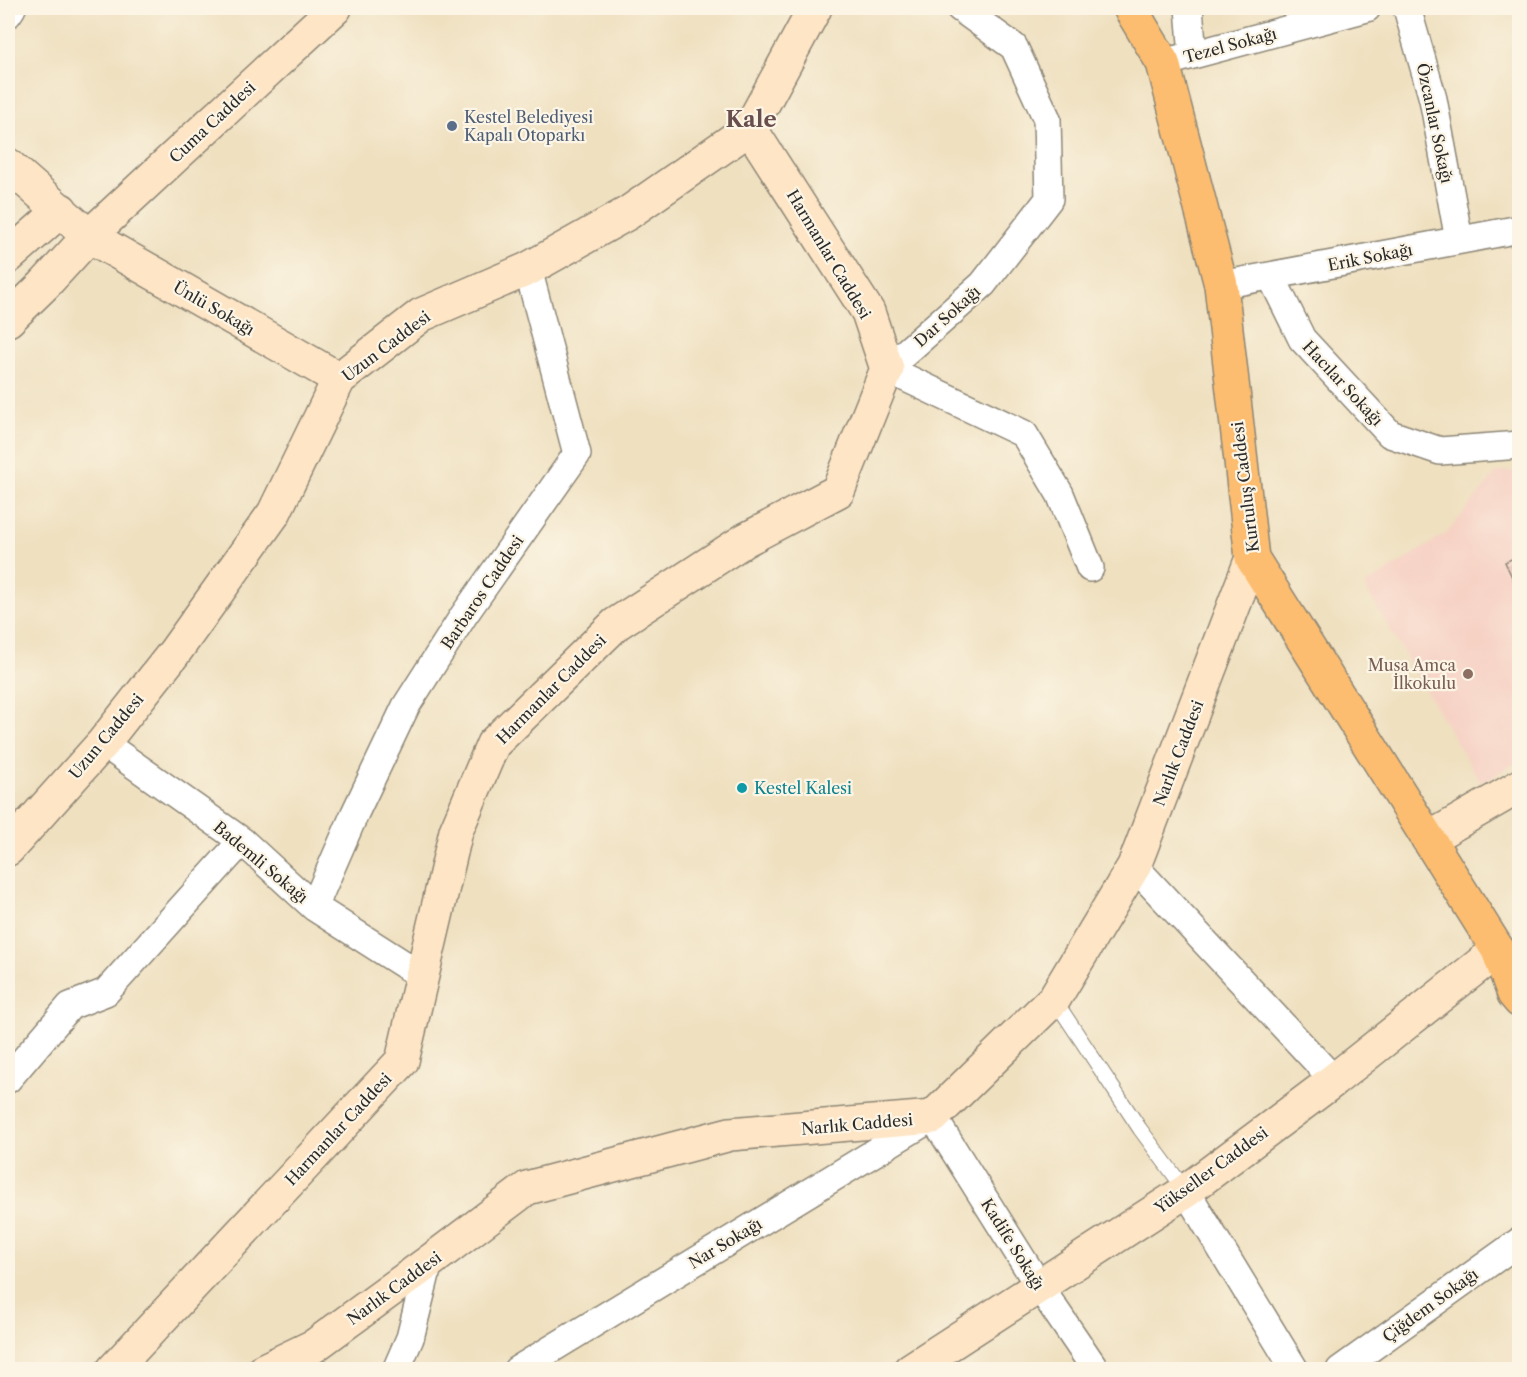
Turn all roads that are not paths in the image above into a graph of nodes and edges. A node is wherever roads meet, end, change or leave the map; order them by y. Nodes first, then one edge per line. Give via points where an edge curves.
1 (12, 8) edge
2 (335, 8) edge
3 (815, 8) edge
4 (960, 8) edge
5 (1130, 8) edge
6 (1189, 8) edge
7 (1367, 8) edge
8 (1407, 8) edge
9 (8, 14) edge
10 (1178, 59) junction
11 (750, 128) junction
12 (8, 165) edge
13 (61, 210) junction
14 (1520, 229) edge
15 (89, 236) junction
16 (1459, 240) junction
17 (8, 257) edge
18 (528, 269) junction
19 (1271, 276) junction
20 (1221, 285) junction
21 (8, 320) edge
22 (887, 369) junction
23 (339, 379) junction
24 (1520, 445) edge
25 (1252, 558) junction
26 (1090, 568) dead end
27 (103, 743) junction
28 (1520, 786) edge
29 (1428, 838) junction
30 (242, 841) junction
31 (8, 849) edge
32 (1134, 866) junction
33 (314, 907) junction
34 (1509, 957) edge
35 (422, 976) junction
36 (1054, 999) junction
37 (1520, 1001) edge
38 (8, 1079) edge
39 (1334, 1080) junction
40 (933, 1117) junction
41 (1186, 1191) junction
42 (1520, 1240) edge
43 (429, 1262) junction
44 (1039, 1286) junction
45 (113, 1370) edge
46 (264, 1370) edge
47 (396, 1370) edge
48 (517, 1370) edge
49 (910, 1370) edge
50 (1096, 1370) edge
51 (1295, 1370) edge
52 (1340, 1370) edge

1 - 9 street
2 - 15 street, Cuma Caddesi
3 - 11 street, Uzun Caddesi
4 - 22 street, Dar Sokağı via 1014,47 1047,119 1049,199 983,284
5 - 10 main road, Kurtuluş Caddesi
6 - 10 street
7 - 10 street, Tezel Sokağı
8 - 16 street, Özcanlar Sokağı via 1433,99
10 - 20 main road, Kurtuluş Caddesi
11 - 18 street, Uzun Caddesi via 628,213
11 - 22 street, Harmanlar Caddesi via 868,312
12 - 13 street, Ünlü Sokağı
13 - 15 street, Ünlü Sokağı
13 - 17 street
14 - 16 street, Erik Sokağı
15 - 21 street, Cuma Caddesi
15 - 23 street, Ünlü Sokağı
16 - 19 street, Erik Sokağı
18 - 23 street, Uzun Caddesi via 422,315
18 - 33 street, Barbaros Caddesi via 577,454 464,615 406,706
19 - 20 street, Erik Sokağı
19 - 24 street, Hacılar Sokağı via 1302,339 1390,434 1440,451
20 - 25 main road, Kurtuluş Caddesi
22 - 26 street via 1024,434 1060,494
22 - 35 street, Harmanlar Caddesi via 838,491 745,540 616,624 493,744 456,831
23 - 27 street, Uzun Caddesi via 274,513 174,653
25 - 29 main road, Kurtuluş Caddesi
25 - 32 street, Narlık Caddesi
27 - 30 street, Bademli Sokağı
27 - 31 street, Uzun Caddesi
28 - 29 street
29 - 34 main road, Kurtuluş Caddesi
30 - 33 street, Bademli Sokağı
30 - 38 street via 106,992 70,1006
32 - 36 street, Narlık Caddesi
32 - 39 street
33 - 35 street, Bademli Sokağı
34 - 37 main road, Kurtuluş Caddesi via 1514,994
34 - 39 street, Yükseller Caddesi
35 - 45 street, Harmanlar Caddesi via 402,1061
36 - 40 street, Narlık Caddesi
36 - 41 lane
39 - 41 street, Yükseller Caddesi
40 - 43 street, Narlık Caddesi via 730,1134 526,1188
40 - 44 street, Kadife Sokağı
40 - 48 street, Nar Sokağı
41 - 44 street, Yükseller Caddesi
41 - 51 street
42 - 52 street, Çiğdem Sokağı
43 - 46 street, Narlık Caddesi via 314,1346
43 - 47 street via 410,1338
44 - 49 street, Yükseller Caddesi
44 - 50 street, Kadife Sokağı

